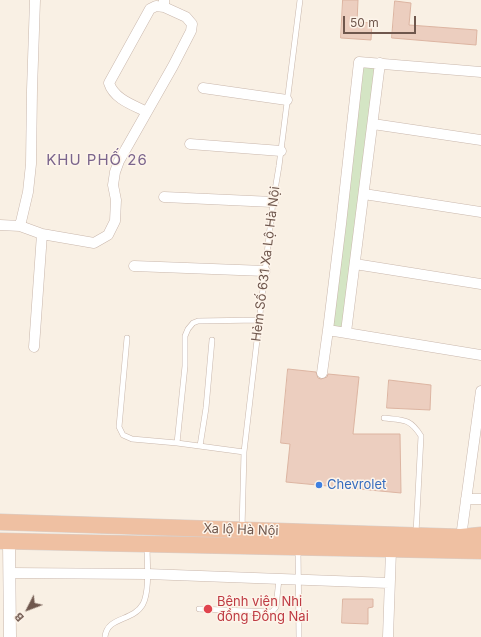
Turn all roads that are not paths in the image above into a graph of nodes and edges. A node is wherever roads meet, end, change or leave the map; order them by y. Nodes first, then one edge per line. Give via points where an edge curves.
1 (35, 0) edge
2 (300, 0) edge
3 (164, 3) edge
4 (380, 63) junction
5 (481, 72) edge
6 (203, 88) dead end
7 (287, 100) junction
8 (147, 112) junction
9 (373, 124) junction
10 (481, 140) edge
11 (190, 144) dead end
12 (281, 151) junction
13 (364, 194) junction
14 (164, 197) dead end
15 (274, 202) junction
16 (481, 212) edge
17 (0, 225) edge
18 (20, 226) junction
19 (42, 234) junction
20 (355, 264) junction
21 (134, 266) dead end
22 (265, 271) junction
23 (481, 284) edge
24 (259, 320) junction
25 (328, 330) junction
26 (346, 332) junction
27 (127, 338) dead end
28 (212, 340) dead end
29 (34, 347) dead end
30 (481, 355) edge
31 (322, 373) dead end
32 (481, 391) edge
33 (384, 418) dead end
34 (177, 443) junction
35 (200, 446) junction
36 (244, 452) junction
37 (466, 499) junction
38 (481, 499) edge
39 (0, 522) edge
40 (242, 530) junction
41 (416, 535) junction
42 (481, 535) edge
43 (461, 536) junction
44 (5, 541) edge
45 (148, 544) junction
46 (298, 548) junction
47 (390, 550) junction
48 (481, 551) edge
49 (10, 573) junction
50 (147, 574) junction
51 (279, 579) junction
52 (299, 580) junction
53 (389, 583) junction
54 (199, 609) dead end
55 (10, 637) edge
56 (105, 637) edge
57 (299, 637) edge
58 (388, 637) edge

1 - 18 street via 31,164
2 - 7 lane, Hẻm Số 631 Xa Lộ Hà Nội
3 - 8 street via 192,24 191,31
3 - 8 street via 150,8 109,83 111,91 119,98
4 - 5 street
4 - 9 street
4 - 25 street via 359,62
6 - 7 street
7 - 12 lane, Hẻm Số 631 Xa Lộ Hà Nội
8 - 19 street via 115,172 114,221 108,234 94,243
9 - 10 street
9 - 13 street
11 - 12 street
12 - 15 lane, Hẻm Số 631 Xa Lộ Hà Nội
13 - 16 street
13 - 20 street
14 - 15 street
15 - 22 lane, Hẻm Số 631 Xa Lộ Hà Nội
17 - 18 street
18 - 19 street
19 - 29 street
20 - 23 street
20 - 26 street
21 - 22 street
22 - 24 lane, Hẻm Số 631 Xa Lộ Hà Nội
24 - 34 lane via 198,320 188,329 185,336 185,366
24 - 36 lane, Hẻm Số 631 Xa Lộ Hà Nội
25 - 26 street
25 - 31 street
26 - 30 street
27 - 34 lane via 119,427 124,435 132,439
28 - 35 lane
32 - 37 street
33 - 41 lane via 407,421 415,426 421,436
34 - 35 lane
35 - 36 lane
36 - 40 lane, Hẻm Số 631 Xa Lộ Hà Nội
37 - 38 street
37 - 43 street
39 - 40 highway, Xa lộ Hà Nội
40 - 41 highway, Xa lộ Hà Nội
41 - 43 highway, Xa lộ Hà Nội
42 - 43 highway, Xa lộ Hà Nội
44 - 45 highway, Xa lộ Hà Nội
44 - 49 street
45 - 46 highway, Xa lộ Hà Nội
45 - 50 lane
46 - 47 highway, Xa lộ Hà Nội
46 - 52 lane
47 - 48 highway, Xa lộ Hà Nội
47 - 53 street
49 - 50 street
49 - 55 street
50 - 51 street
50 - 56 lane via 147,594 142,606 132,616 113,622 105,632
51 - 52 street
51 - 54 lane via 276,608 272,612
52 - 53 street
52 - 57 lane
53 - 58 street

